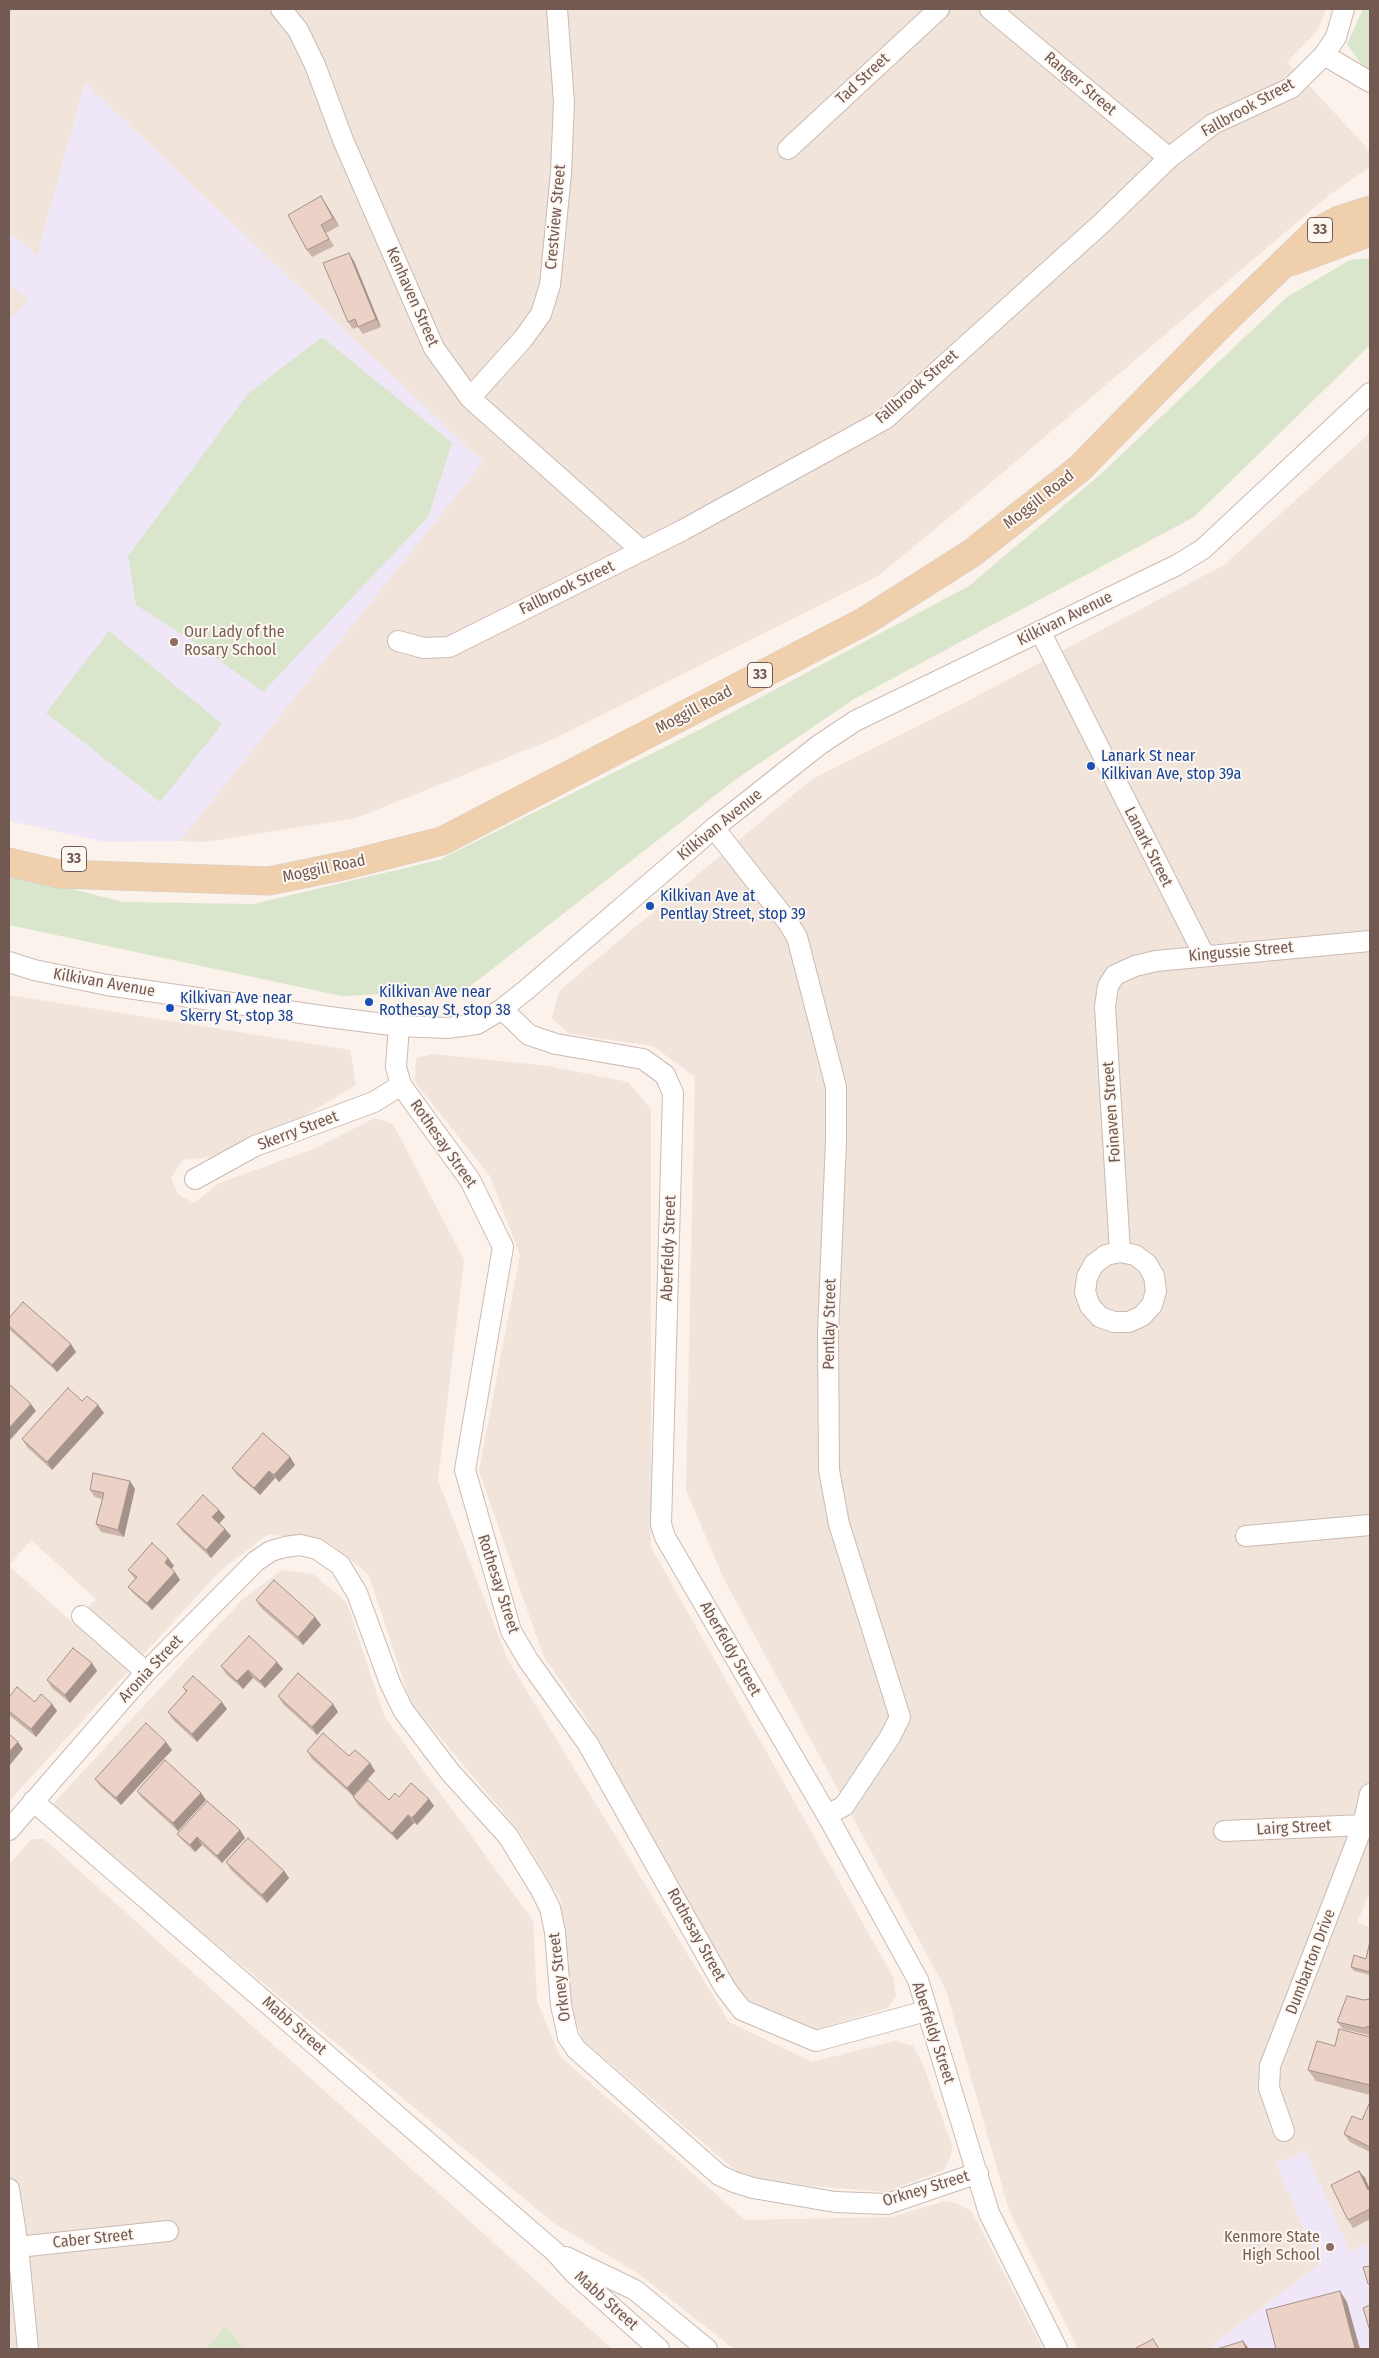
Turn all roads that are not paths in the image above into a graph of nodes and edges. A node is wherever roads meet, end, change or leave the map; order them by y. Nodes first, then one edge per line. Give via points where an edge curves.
1 (281, 9) edge
2 (557, 9) edge
3 (939, 9) edge
4 (990, 9) edge
5 (1344, 9) edge
6 (1324, 55) junction
7 (1370, 82) edge
8 (788, 149) dead end
9 (1169, 158) junction
10 (1370, 210) edge
11 (1370, 232) edge
12 (1280, 266) junction
13 (1370, 393) edge
14 (470, 398) junction
15 (642, 551) junction
16 (1040, 631) junction
17 (398, 642) dead end
18 (714, 828) junction
19 (9, 844) edge
20 (9, 862) edge
21 (139, 876) junction
22 (1370, 941) edge
23 (1204, 955) junction
24 (9, 962) edge
25 (1115, 975) joint
26 (502, 1009) junction
27 (399, 1026) junction
28 (401, 1085) junction
29 (195, 1179) dead end
30 (1120, 1252) dead end
31 (1370, 1525) edge
32 (1246, 1536) dead end
33 (317, 1549) joint
34 (82, 1616) dead end
35 (146, 1672) junction
36 (1370, 1794) edge
37 (33, 1801) junction
38 (826, 1815) junction
39 (1364, 1825) junction
40 (9, 1830) edge
41 (1224, 1831) dead end
42 (926, 2011) junction
43 (1284, 2131) dead end
44 (978, 2173) junction
45 (9, 2189) edge
46 (168, 2232) dead end
47 (18, 2248) junction
48 (555, 2252) junction
49 (28, 2349) edge
50 (659, 2349) edge
51 (708, 2349) edge
52 (1057, 2349) edge

1 - 14 street, Kenhaven Street via 298,30 316,65 343,140 434,348
2 - 14 street, Crestview Street via 564,102 550,285 541,314
3 - 8 street, Tad Street
4 - 9 street, Ranger Street
5 - 6 street, Fallbrook Street via 1336,37
6 - 7 street
6 - 9 street, Fallbrook Street via 1291,88 1213,124
9 - 15 street, Fallbrook Street via 885,420
10 - 12 main road, Moggill Road / 33 via 1339,220 1315,233
11 - 12 main road, Moggill Road / 33
12 - 21 main road, Moggill Road / 33 via 1078,469 972,553 864,621 442,841 269,881
13 - 16 street, Kilkivan Avenue via 1203,549 1177,565
14 - 15 street, Kenhaven Street
15 - 17 street, Fallbrook Street via 449,647 424,648
16 - 18 street, Kilkivan Avenue via 855,720
16 - 23 street, Lanark Street
18 - 26 street, Kilkivan Avenue
18 - 38 street, Pentlay Street via 788,921 797,938 836,1087 828,1332 828,1470 839,1524 900,1717 844,1806
19 - 21 main road, Moggill Road / 33
20 - 21 main road, Moggill Road / 33 via 58,874
22 - 23 street, Kingussie Street
23 - 25 street, Kingussie Street via 1135,966
24 - 27 street, Kilkivan Avenue via 107,985
25 - 30 street, Foinaven Street via 1108,986 1105,1007
26 - 27 street, Kilkivan Avenue via 477,1024 464,1027
26 - 38 street, Aberfeldy Street via 529,1035 556,1044 643,1059 665,1075 673,1093 661,1524 665,1538
27 - 28 street, Rothesay Street via 396,1068
28 - 29 street, Skerry Street via 374,1102 255,1146
28 - 42 street, Rothesay Street via 470,1180 503,1247 464,1470 511,1631 588,1744 726,1988 742,2010 816,2041
31 - 32 street
33 - 35 street, Aronia Street via 300,1545 285,1547 256,1561
33 - 44 street, Orkney Street via 340,1565 357,1594 403,1710 450,1772 508,1836 541,1890 550,1908 555,1932 562,2013 568,2037 576,2049 719,2175 753,2188 835,2202 887,2204
34 - 35 street
35 - 37 street, Aronia Street
36 - 39 street, Dumbarton Drive
37 - 40 street, Aronia Street
37 - 48 street, Mabb Street
38 - 42 street, Aberfeldy Street via 918,1980
39 - 41 street, Lairg Street
39 - 43 street, Dumbarton Drive via 1270,2066 1269,2088
42 - 44 street, Aberfeldy Street
44 - 52 street, Aberfeldy Street via 990,2212
45 - 47 street
46 - 47 street, Caber Street
47 - 49 street
48 - 50 street, Mabb Street
48 - 51 street, Mabb Street via 635,2290

